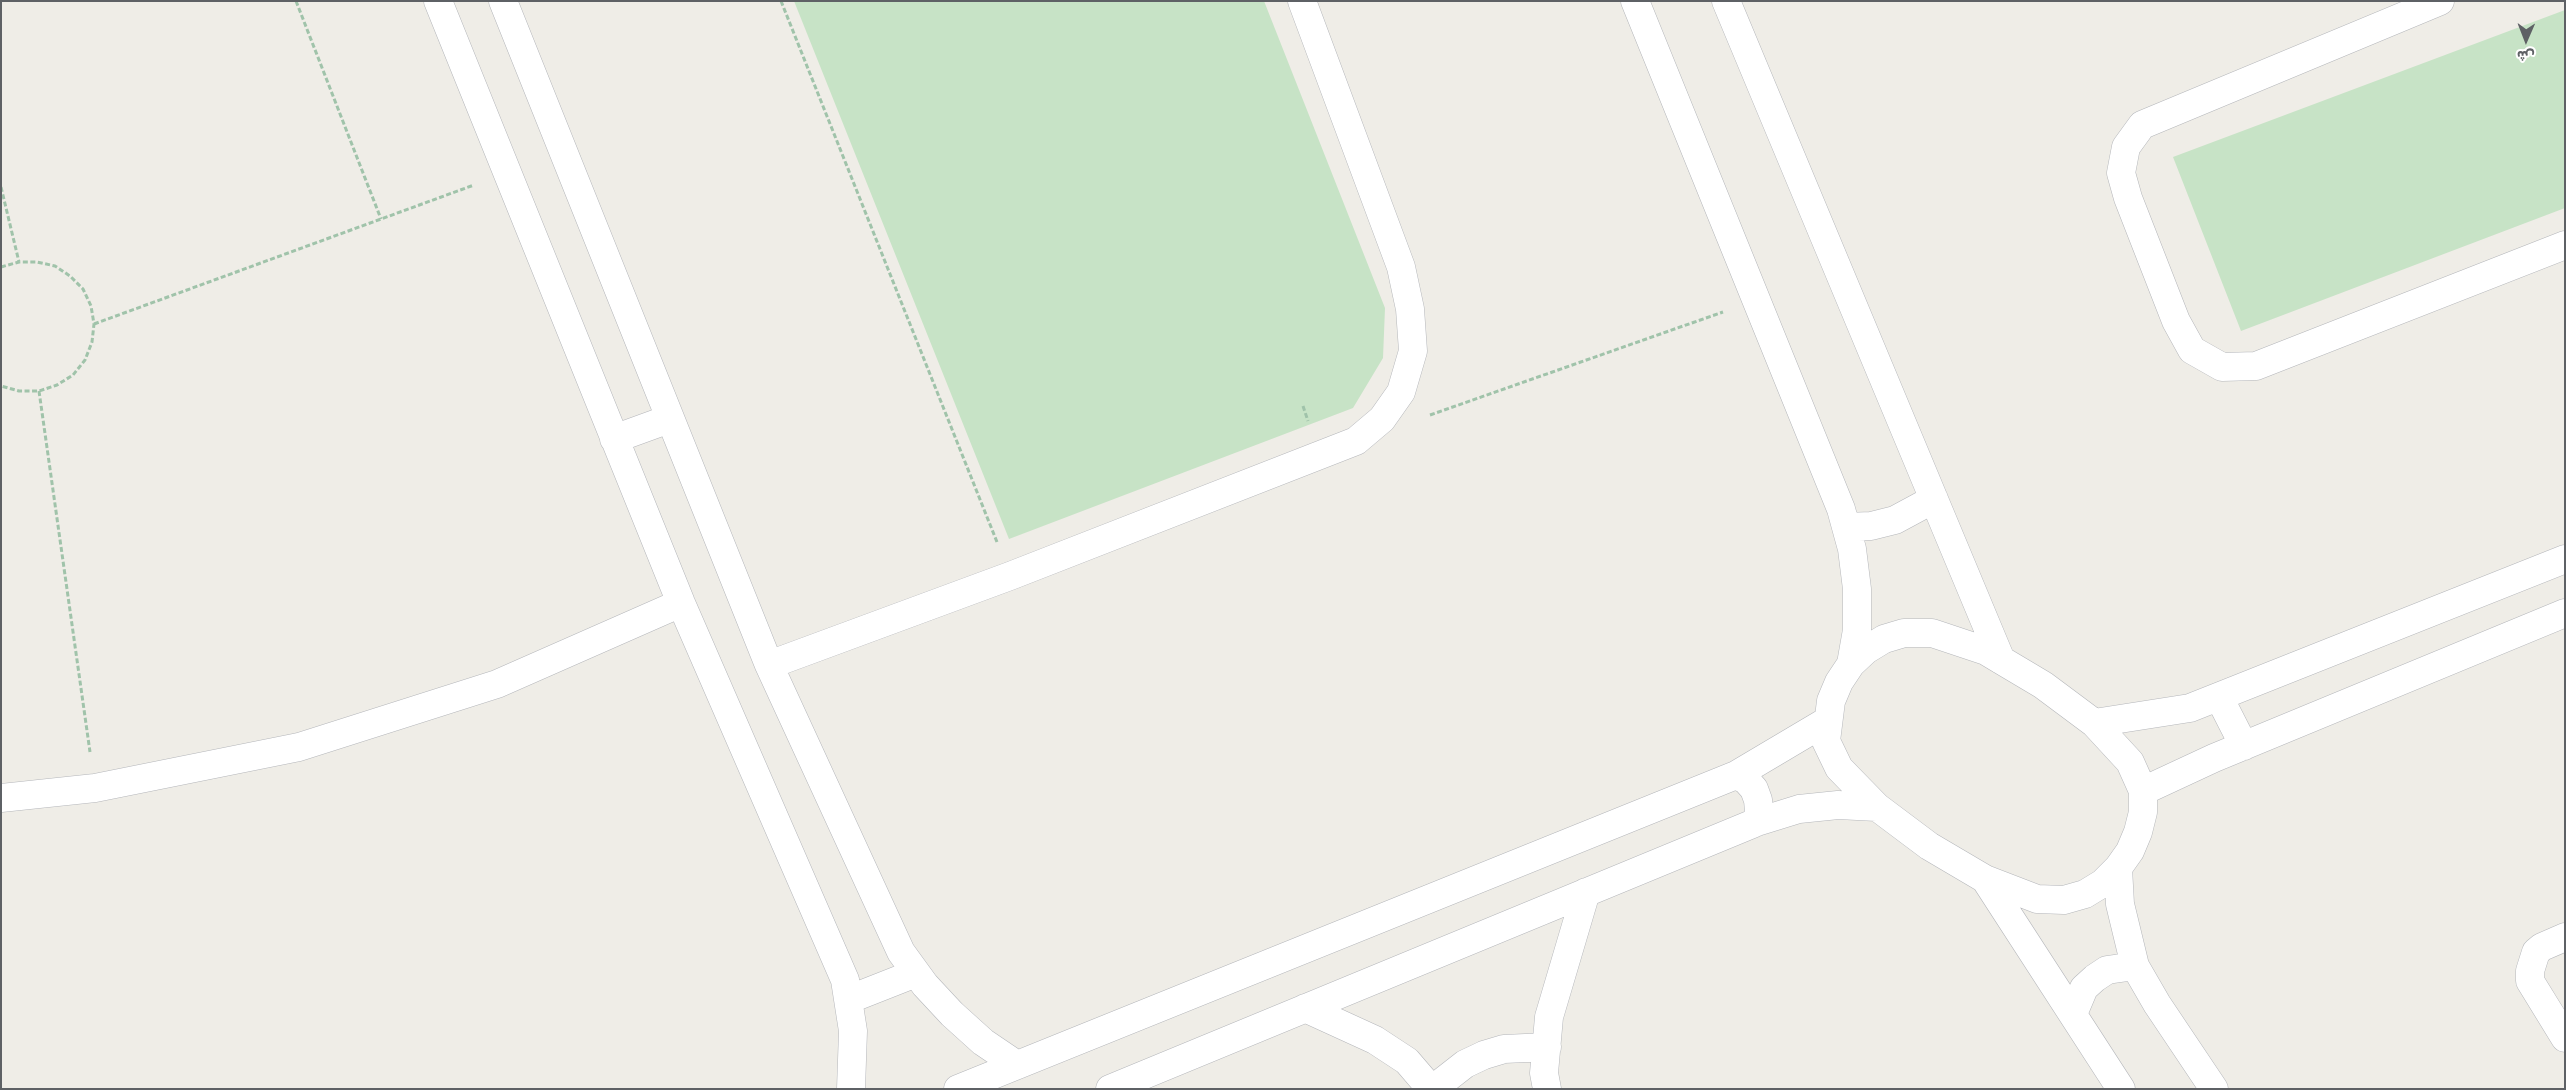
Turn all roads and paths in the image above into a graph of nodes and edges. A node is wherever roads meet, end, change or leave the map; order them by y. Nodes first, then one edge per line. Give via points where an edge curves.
1 (296, 1) edge
2 (438, 1) edge
3 (503, 1) edge
4 (781, 1) edge
5 (1302, 1) edge
6 (1634, 1) edge
7 (1726, 1) edge
8 (2440, 1) edge
9 (507, 172) junction
10 (1, 187) edge
11 (381, 220) junction
12 (2565, 245) edge
13 (19, 262) junction
14 (1, 267) edge
15 (1754, 301) junction
16 (94, 324) junction
17 (1, 386) edge
18 (39, 391) junction
19 (1420, 418) dead end
20 (670, 419) junction
21 (614, 439) junction
22 (1934, 499) junction
23 (1846, 526) junction
24 (2565, 560) edge
25 (1010, 576) junction
26 (681, 602) junction
27 (2565, 612) edge
28 (2002, 660) junction
29 (1851, 664) junction
30 (769, 665) junction
31 (2219, 697) junction
32 (1827, 721) junction
33 (2094, 723) junction
34 (2244, 746) junction
35 (1736, 775) junction
36 (95, 788) junction
37 (2143, 791) junction
38 (1, 798) edge
39 (1877, 807) junction
40 (1757, 822) junction
41 (2118, 868) junction
42 (1985, 879) junction
43 (1586, 892) junction
44 (2565, 937) edge
45 (2135, 966) junction
46 (916, 973) junction
47 (850, 999) junction
48 (1305, 1008) junction
49 (2073, 1014) junction
50 (2565, 1038) edge
51 (1546, 1047) junction
52 (1017, 1065) junction
53 (851, 1089) edge
54 (958, 1089) edge
55 (1110, 1089) edge
56 (1432, 1089) edge
57 (1547, 1089) edge
58 (2122, 1089) edge
59 (2214, 1089) edge

1 - 11 path
2 - 9 street
3 - 20 street
4 - 25 path
5 - 25 street via 1402,267 1410,308 1413,351 1401,392 1382,419 1356,441
6 - 15 street
7 - 22 street
8 - 12 street via 2142,125 2126,147 2121,173 2176,320 2192,350 2222,367 2256,366
9 - 11 path
9 - 21 street
10 - 13 path
11 - 16 path
13 - 14 path
13 - 16 path via 55,266 70,276 83,290 91,306
15 - 19 path
15 - 23 street
16 - 18 path via 85,360 57,385
17 - 18 path via 18,392
18 - 36 path
20 - 21 street
20 - 30 street
21 - 26 street
22 - 23 street via 1895,520 1871,526
22 - 28 street
23 - 29 street via 1857,589 1857,630
24 - 31 street
25 - 30 street
26 - 36 street via 497,684 299,747
26 - 47 street
27 - 34 street
28 - 29 street via 1986,651 1932,633 1884,639
28 - 33 street via 2043,685
29 - 32 street via 1831,700
30 - 46 street via 902,952
31 - 33 street via 2190,708
31 - 34 street
32 - 35 street
32 - 39 street via 1826,741 1839,768
33 - 37 street via 2130,762
34 - 37 street
35 - 40 street via 1754,789 1758,800
35 - 52 street
36 - 38 street
37 - 41 street via 2143,812 2138,832
39 - 40 street via 1838,805 1799,809
39 - 42 street via 1929,846
40 - 43 street
41 - 42 street via 2103,883 2064,900 2036,899
41 - 45 street via 2120,904
42 - 49 street
43 - 48 street
43 - 51 street via 1549,1017
44 - 50 street via 2536,952 2530,981
45 - 49 street via 2107,970 2095,978 2084,988
45 - 59 street
46 - 47 street
46 - 52 street via 952,1014 983,1042
47 - 53 street via 853,1031
48 - 55 street
48 - 56 street via 1375,1040 1407,1061
49 - 58 street
51 - 56 street via 1504,1049 1484,1055 1465,1064
51 - 57 street via 1544,1073
52 - 54 street

